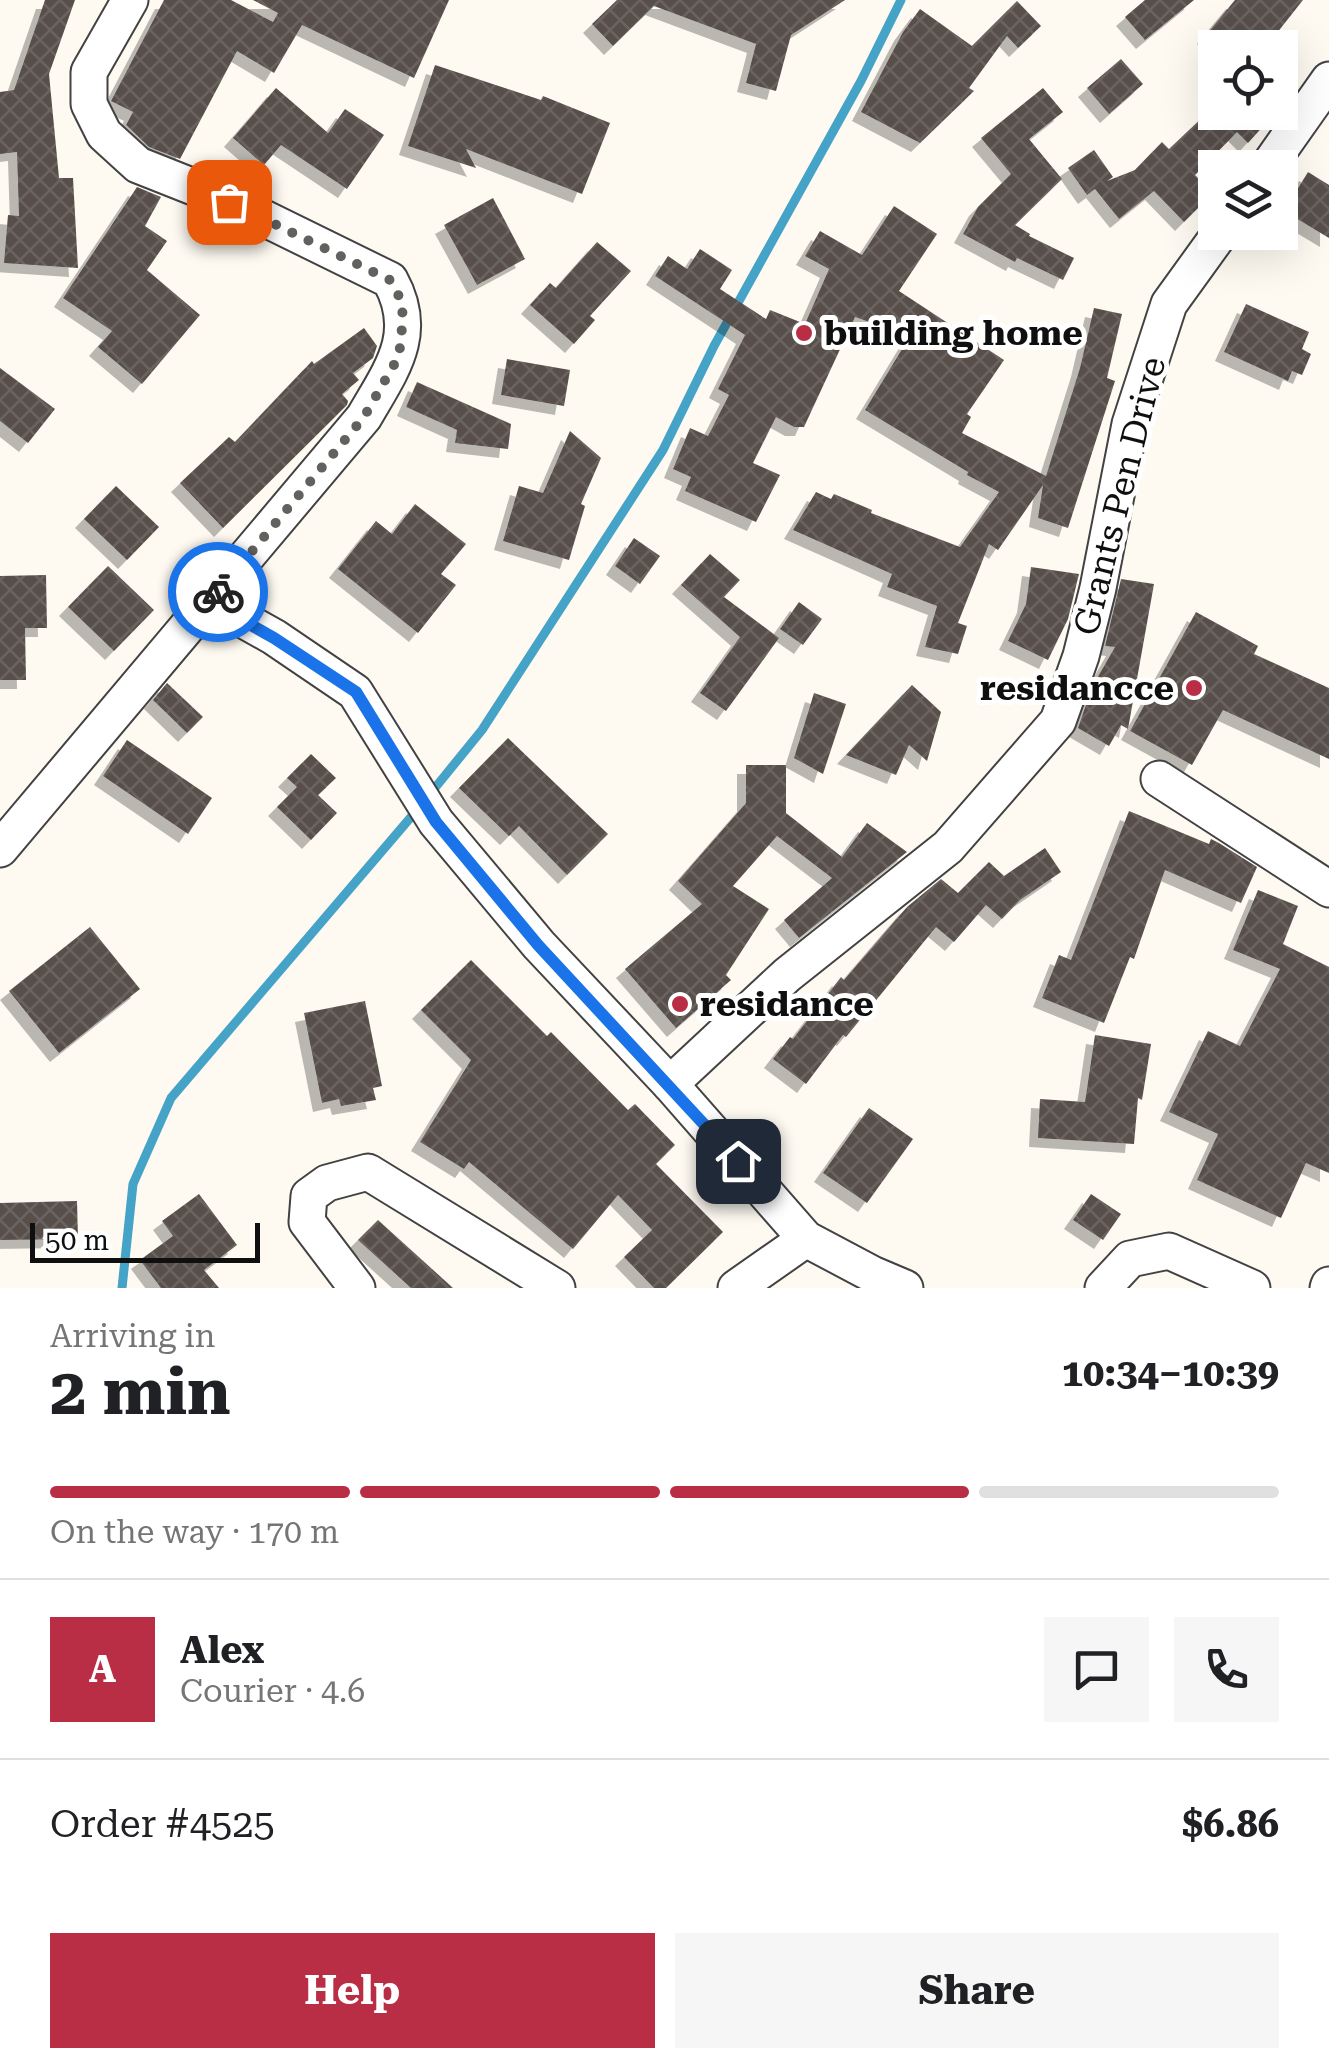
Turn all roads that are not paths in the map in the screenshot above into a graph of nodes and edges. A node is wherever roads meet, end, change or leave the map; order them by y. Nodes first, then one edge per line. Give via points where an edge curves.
1 (130, 0) edge
2 (1329, 80) edge
3 (1280, 150) edge
4 (1207, 250) edge
5 (210, 602) junction
6 (1158, 779) dead end
7 (0, 849) edge
8 (1329, 889) edge
9 (670, 1084) junction
10 (806, 1238) junction
11 (356, 1288) edge
12 (557, 1288) edge
13 (736, 1288) edge
14 (904, 1288) edge
15 (1104, 1288) edge
16 (1252, 1288) edge

1 - 5 street via 89,72 89,104 104,134 138,166 390,280 401,300 399,356 364,417
2 - 3 street
4 - 9 street, Grants Pen Drive via 1169,304 1130,424 1098,588 1058,721 948,847 787,975
5 - 7 street
5 - 9 street via 356,692 436,822 538,945
6 - 8 street
9 - 10 street
10 - 13 street
10 - 14 street
11 - 12 street via 307,1222 309,1196 326,1183 368,1172
15 - 16 street via 1130,1259 1169,1251

